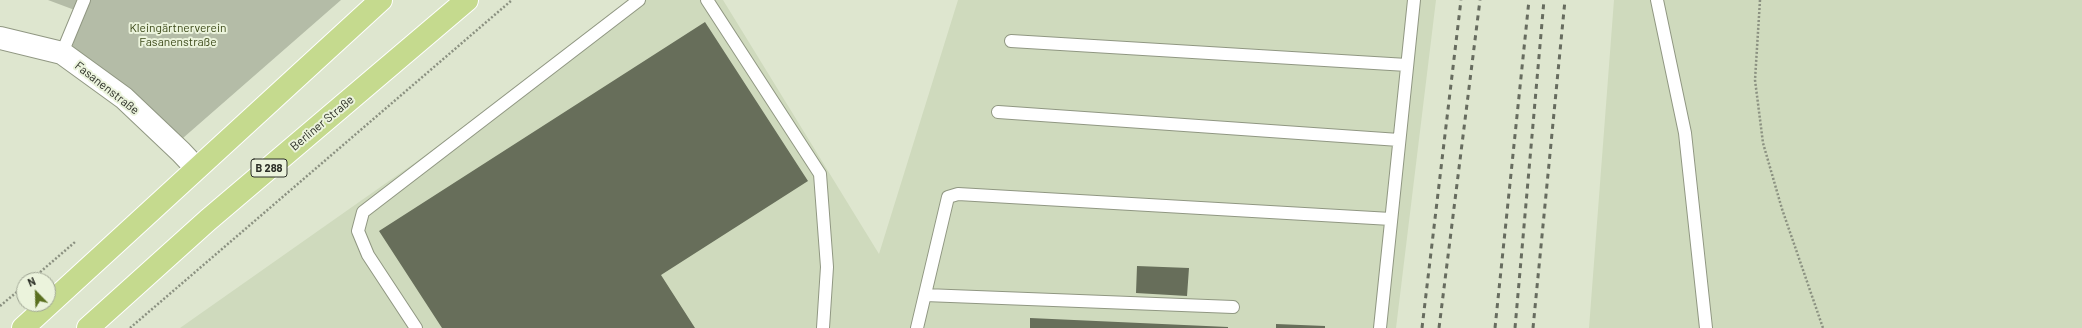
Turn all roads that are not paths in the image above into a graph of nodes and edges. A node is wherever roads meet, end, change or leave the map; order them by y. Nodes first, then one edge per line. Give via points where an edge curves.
1 (84, 0) edge
2 (381, 0) edge
3 (467, 0) edge
4 (639, 0) edge
5 (707, 0) edge
6 (1414, 0) edge
7 (1658, 0) edge
8 (0, 38) edge
9 (1011, 41) dead end
10 (62, 53) junction
11 (1407, 65) junction
12 (998, 112) dead end
13 (1399, 140) junction
14 (196, 168) junction
15 (1391, 219) junction
16 (925, 295) junction
17 (1234, 307) dead end
18 (23, 328) edge
19 (88, 328) edge
20 (416, 328) edge
21 (823, 328) edge
22 (917, 328) edge
23 (1380, 328) edge
24 (1706, 328) edge

1 - 10 lane
2 - 14 main road
3 - 19 main road, Berliner Straße / B 288 via 214,215
4 - 20 lane via 363,212 358,231 368,254
5 - 21 lane via 820,174 827,267
6 - 11 lane
7 - 24 lane via 1685,134
8 - 10 street, Fasanenstraße
9 - 11 lane
10 - 14 street, Fasanenstraße via 124,98
11 - 13 lane
12 - 13 lane
13 - 15 lane
14 - 18 main road
15 - 16 lane via 958,194 948,197
15 - 23 lane
16 - 17 lane
16 - 22 lane

